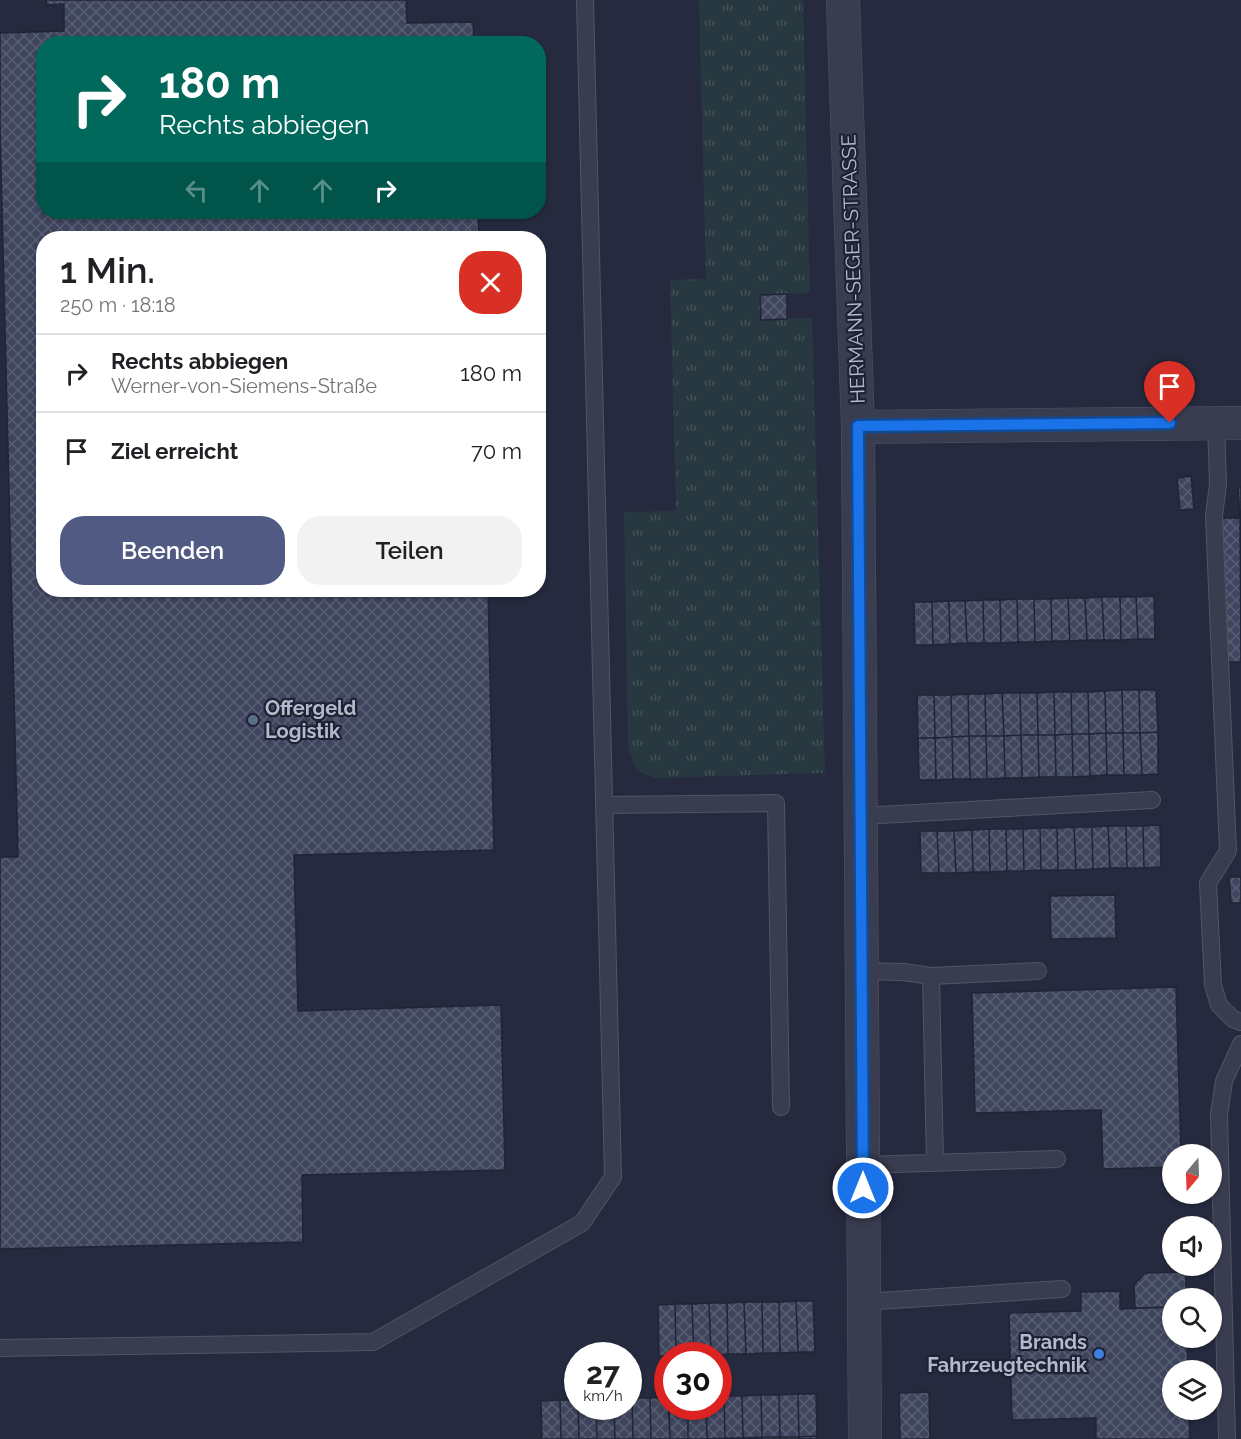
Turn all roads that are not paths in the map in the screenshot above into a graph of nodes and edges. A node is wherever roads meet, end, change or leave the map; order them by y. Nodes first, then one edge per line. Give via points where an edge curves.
1 (585, 0) edge
2 (843, 0) edge
3 (1229, 423) edge
4 (858, 426) junction
5 (1152, 800) dead end
6 (604, 805) junction
7 (861, 816) junction
8 (862, 970) junction
9 (1038, 971) dead end
10 (931, 976) junction
11 (1241, 1022) edge
12 (1241, 1044) edge
13 (781, 1107) dead end
14 (1057, 1159) dead end
15 (935, 1163) junction
16 (863, 1165) junction
17 (1062, 1289) dead end
18 (864, 1302) junction
19 (0, 1348) edge
20 (865, 1439) edge
21 (1227, 1439) edge

1 - 6 lane
2 - 4 street, HERMANN-SEGER-STRASSE
3 - 4 street
3 - 11 lane via 1214,516 1228,851 1208,883 1213,985 1219,1005
4 - 7 street, HERMANN-SEGER-STRASSE
5 - 7 lane
6 - 13 lane via 776,803
6 - 19 lane via 614,1177 582,1223 373,1342
7 - 8 street, HERMANN-SEGER-STRASSE
8 - 10 lane
8 - 16 street, HERMANN-SEGER-STRASSE
9 - 10 lane
10 - 15 lane
12 - 21 lane via 1224,1081 1219,1115
14 - 15 lane
15 - 16 lane
16 - 18 street, HERMANN-SEGER-STRASSE
17 - 18 lane
18 - 20 street, HERMANN-SEGER-STRASSE

